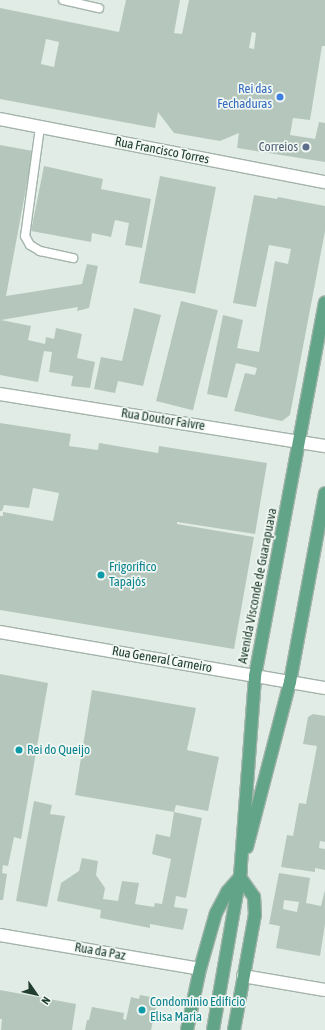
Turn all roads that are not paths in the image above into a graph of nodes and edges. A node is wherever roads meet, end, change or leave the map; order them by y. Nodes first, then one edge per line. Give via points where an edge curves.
1 (63, 0) edge
2 (99, 8) dead end
3 (0, 119) edge
4 (40, 127) junction
5 (325, 182) edge
6 (74, 258) dead end
7 (325, 302) edge
8 (0, 394) edge
9 (299, 442) junction
10 (325, 446) edge
11 (325, 493) edge
12 (0, 632) edge
13 (255, 676) junction
14 (290, 682) junction
15 (325, 688) edge
16 (240, 877) junction
17 (0, 935) edge
18 (200, 969) junction
19 (243, 976) junction
20 (325, 990) edge
21 (187, 1030) edge
22 (213, 1030) edge
23 (234, 1030) edge

1 - 2 lane
3 - 4 street, Rua Francisco Torres
4 - 5 street, Rua Francisco Torres
4 - 6 lane via 25,236 30,245 40,251
7 - 9 main road, Avenida Visconde de Guarapuava
8 - 9 street, Rua Doutor Faivre
9 - 10 street, Rua Doutor Faivre
9 - 13 main road, Avenida Visconde de Guarapuava
11 - 14 main road, Avenida Visconde de Guarapuava
12 - 13 street, Rua General Carneiro
13 - 14 street, Rua General Carneiro
13 - 16 main road, Avenida Visconde de Guarapuava
14 - 15 street, Rua General Carneiro
14 - 16 main road, Avenida Visconde de Guarapuava
16 - 18 main road via 227,892 216,913
16 - 19 main road via 254,896 256,915
16 - 22 main road, Avenida Visconde de Guarapuava
17 - 18 street, Rua da Paz
18 - 21 main road
19 - 20 street
19 - 23 main road

